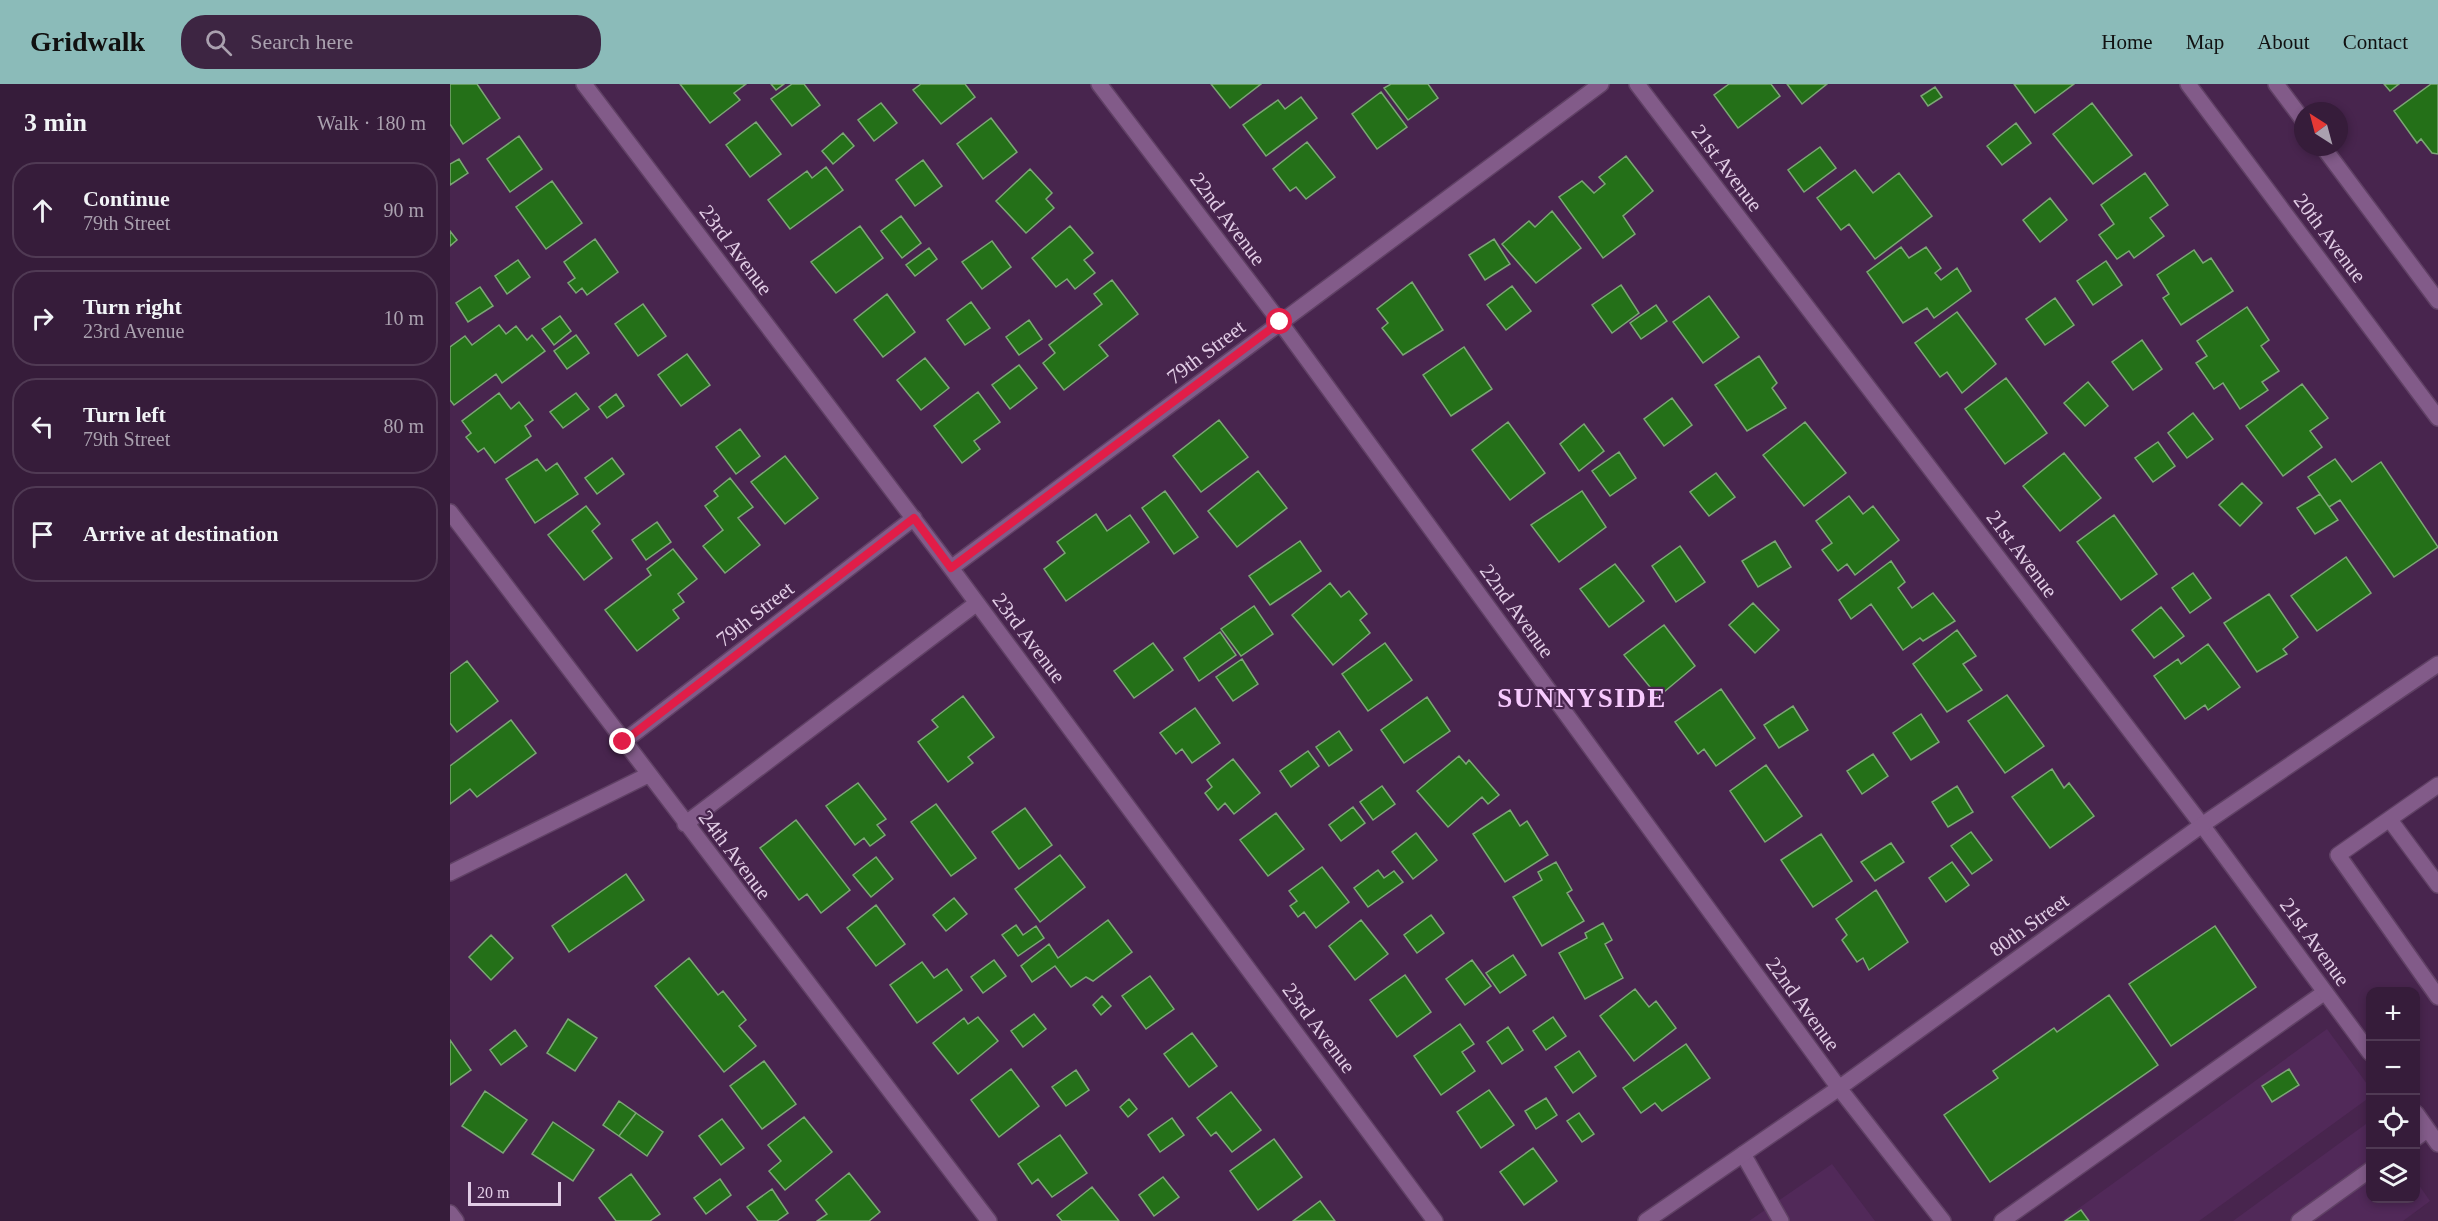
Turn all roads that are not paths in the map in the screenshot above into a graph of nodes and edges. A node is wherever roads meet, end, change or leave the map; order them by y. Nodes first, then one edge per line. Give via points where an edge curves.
1 (584, 84) edge
2 (1099, 84) edge
3 (1601, 84) edge
4 (1637, 84) edge
5 (2188, 84) edge
6 (2276, 84) edge
7 (2294, 108) edge
8 (2330, 156) edge
9 (2438, 301) edge
10 (1280, 322) junction
11 (2438, 418) edge
12 (450, 512) edge
13 (914, 518) junction
14 (951, 568) junction
15 (977, 603) junction
16 (2438, 664) edge
17 (623, 742) junction
18 (648, 775) junction
19 (2438, 785) edge
20 (2390, 820) junction
21 (685, 824) junction
22 (2202, 825) junction
23 (450, 873) edge
24 (2438, 885) edge
25 (2325, 992) junction
26 (2438, 997) edge
27 (2366, 1048) edge
28 (1839, 1088) junction
29 (2421, 1134) edge
30 (2438, 1144) edge
31 (1743, 1155) junction
32 (2366, 1173) edge
33 (450, 1213) edge
34 (456, 1221) edge
35 (989, 1221) edge
36 (1435, 1221) edge
37 (1646, 1221) edge
38 (1781, 1221) edge
39 (1943, 1221) edge
40 (2002, 1221) edge
41 (2299, 1221) edge

1 - 13 street, 23rd Avenue
2 - 10 street, 22nd Avenue
3 - 10 street, 79th Street
4 - 22 street, 21st Avenue
5 - 11 street, 20th Avenue
6 - 7 street
8 - 9 street
10 - 14 street, 79th Street
10 - 28 street, 22nd Avenue
12 - 17 street, 24th Avenue
13 - 14 street, 23rd Avenue
13 - 17 street, 79th Street
14 - 15 street, 23rd Avenue
15 - 21 street
15 - 36 street, 23rd Avenue
16 - 22 street, 80th Street
17 - 18 street, 24th Avenue
18 - 21 street, 24th Avenue
18 - 23 street
19 - 20 street
20 - 24 street
20 - 26 street via 2338,855
21 - 35 street, 24th Avenue
22 - 25 street, 21st Avenue
22 - 28 street, 80th Street
25 - 27 street, 21st Avenue
25 - 40 street
28 - 31 street, 80th Street
28 - 39 street, 22nd Avenue
29 - 30 street
31 - 37 street, 80th Street
31 - 38 street
32 - 41 street
33 - 34 street

